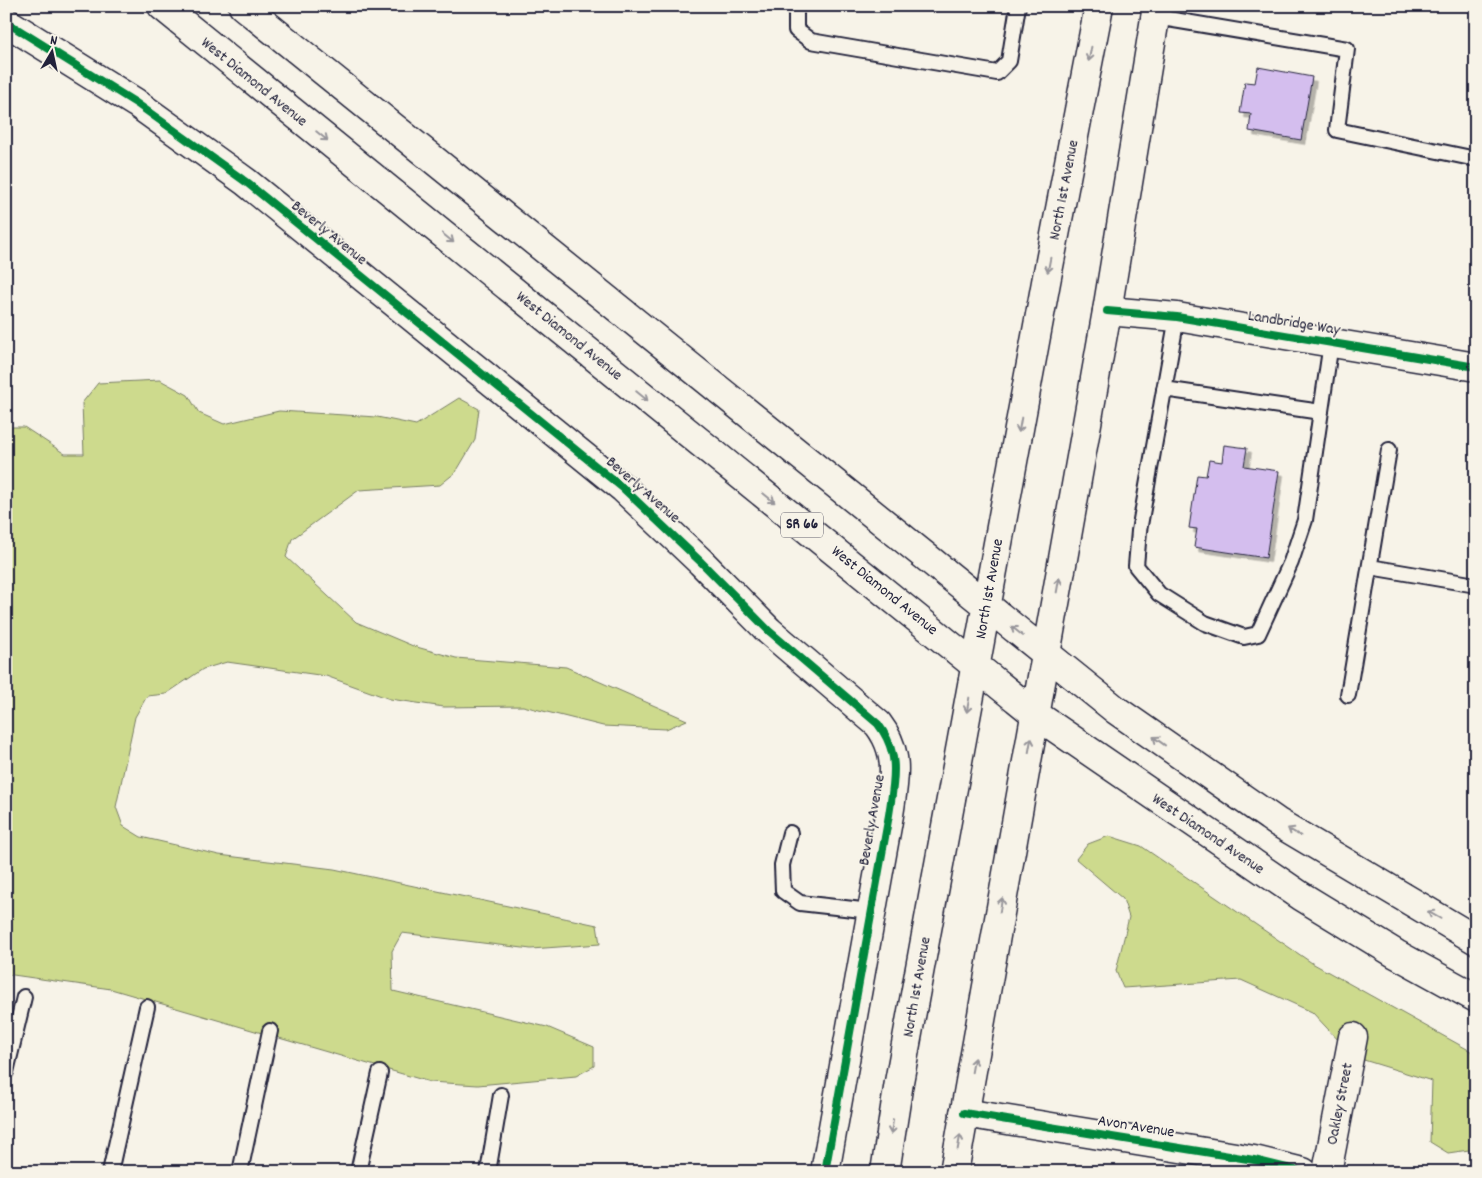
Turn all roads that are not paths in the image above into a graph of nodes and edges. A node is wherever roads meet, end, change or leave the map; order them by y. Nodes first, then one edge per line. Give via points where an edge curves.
1 (162, 6) edge
2 (243, 6) edge
3 (796, 6) edge
4 (1018, 6) edge
5 (1099, 6) edge
6 (1156, 12) edge
7 (6, 22) edge
8 (1476, 158) edge
9 (1107, 311) junction
10 (1177, 317) junction
11 (1331, 343) junction
12 (1476, 367) edge
13 (1164, 389) junction
14 (1321, 412) junction
15 (1389, 450) dead end
16 (1370, 567) junction
17 (1476, 585) edge
18 (987, 606) junction
19 (1046, 654) junction
20 (976, 666) junction
21 (1348, 695) dead end
22 (1035, 714) junction
23 (790, 832) dead end
24 (871, 911) junction
25 (1476, 940) edge
26 (24, 996) dead end
27 (1476, 998) edge
28 (147, 1007) dead end
29 (270, 1032) dead end
30 (1353, 1037) dead end
31 (6, 1072) edge
32 (380, 1073) dead end
33 (501, 1095) dead end
34 (964, 1113) junction
35 (110, 1172) edge
36 (240, 1172) edge
37 (358, 1172) edge
38 (488, 1172) edge
39 (825, 1172) edge
40 (885, 1172) edge
41 (954, 1172) edge
42 (1303, 1172) edge
43 (1327, 1172) edge

1 -> 20 main road, West Diamond Avenue / SR 66
2 - 18 main road
3 - 4 lane via 796,30 811,41 997,73 1009,61
5 -> 18 main road, North 1st Avenue
6 - 8 lane via 1347,49 1337,130
6 - 9 main road
7 - 24 main road, Beverly Avenue via 136,103 246,182 624,490 702,562 769,631 878,724 887,736 895,758 895,773
9 - 10 main road, Landbridge Way
19 -> 9 main road
10 - 11 main road, Landbridge Way
10 - 13 lane
11 - 12 main road, Landbridge Way
11 - 14 lane
13 - 14 lane
13 - 14 lane via 1136,566 1159,594 1205,622 1244,638 1258,634 1306,520
15 - 16 lane
16 - 17 lane
16 - 21 lane
19 -> 18 main road
18 - 20 main road, North 1st Avenue
19 - 22 main road
25 -> 19 main road via 1277,822 1124,716
20 - 22 main road, West Diamond Avenue / SR 66
20 -> 40 main road, North 1st Avenue
22 - 27 main road, West Diamond Avenue / SR 66 via 1301,896
34 -> 22 main road
23 - 24 lane via 782,865 783,891 800,903
24 - 39 main road, Beverly Avenue
26 - 31 lane
28 - 35 lane
29 - 36 lane
30 - 43 main road, Oakley Street
32 - 37 lane
33 - 38 lane
41 -> 34 main road
34 - 42 main road, Avon Avenue via 1254,1160

